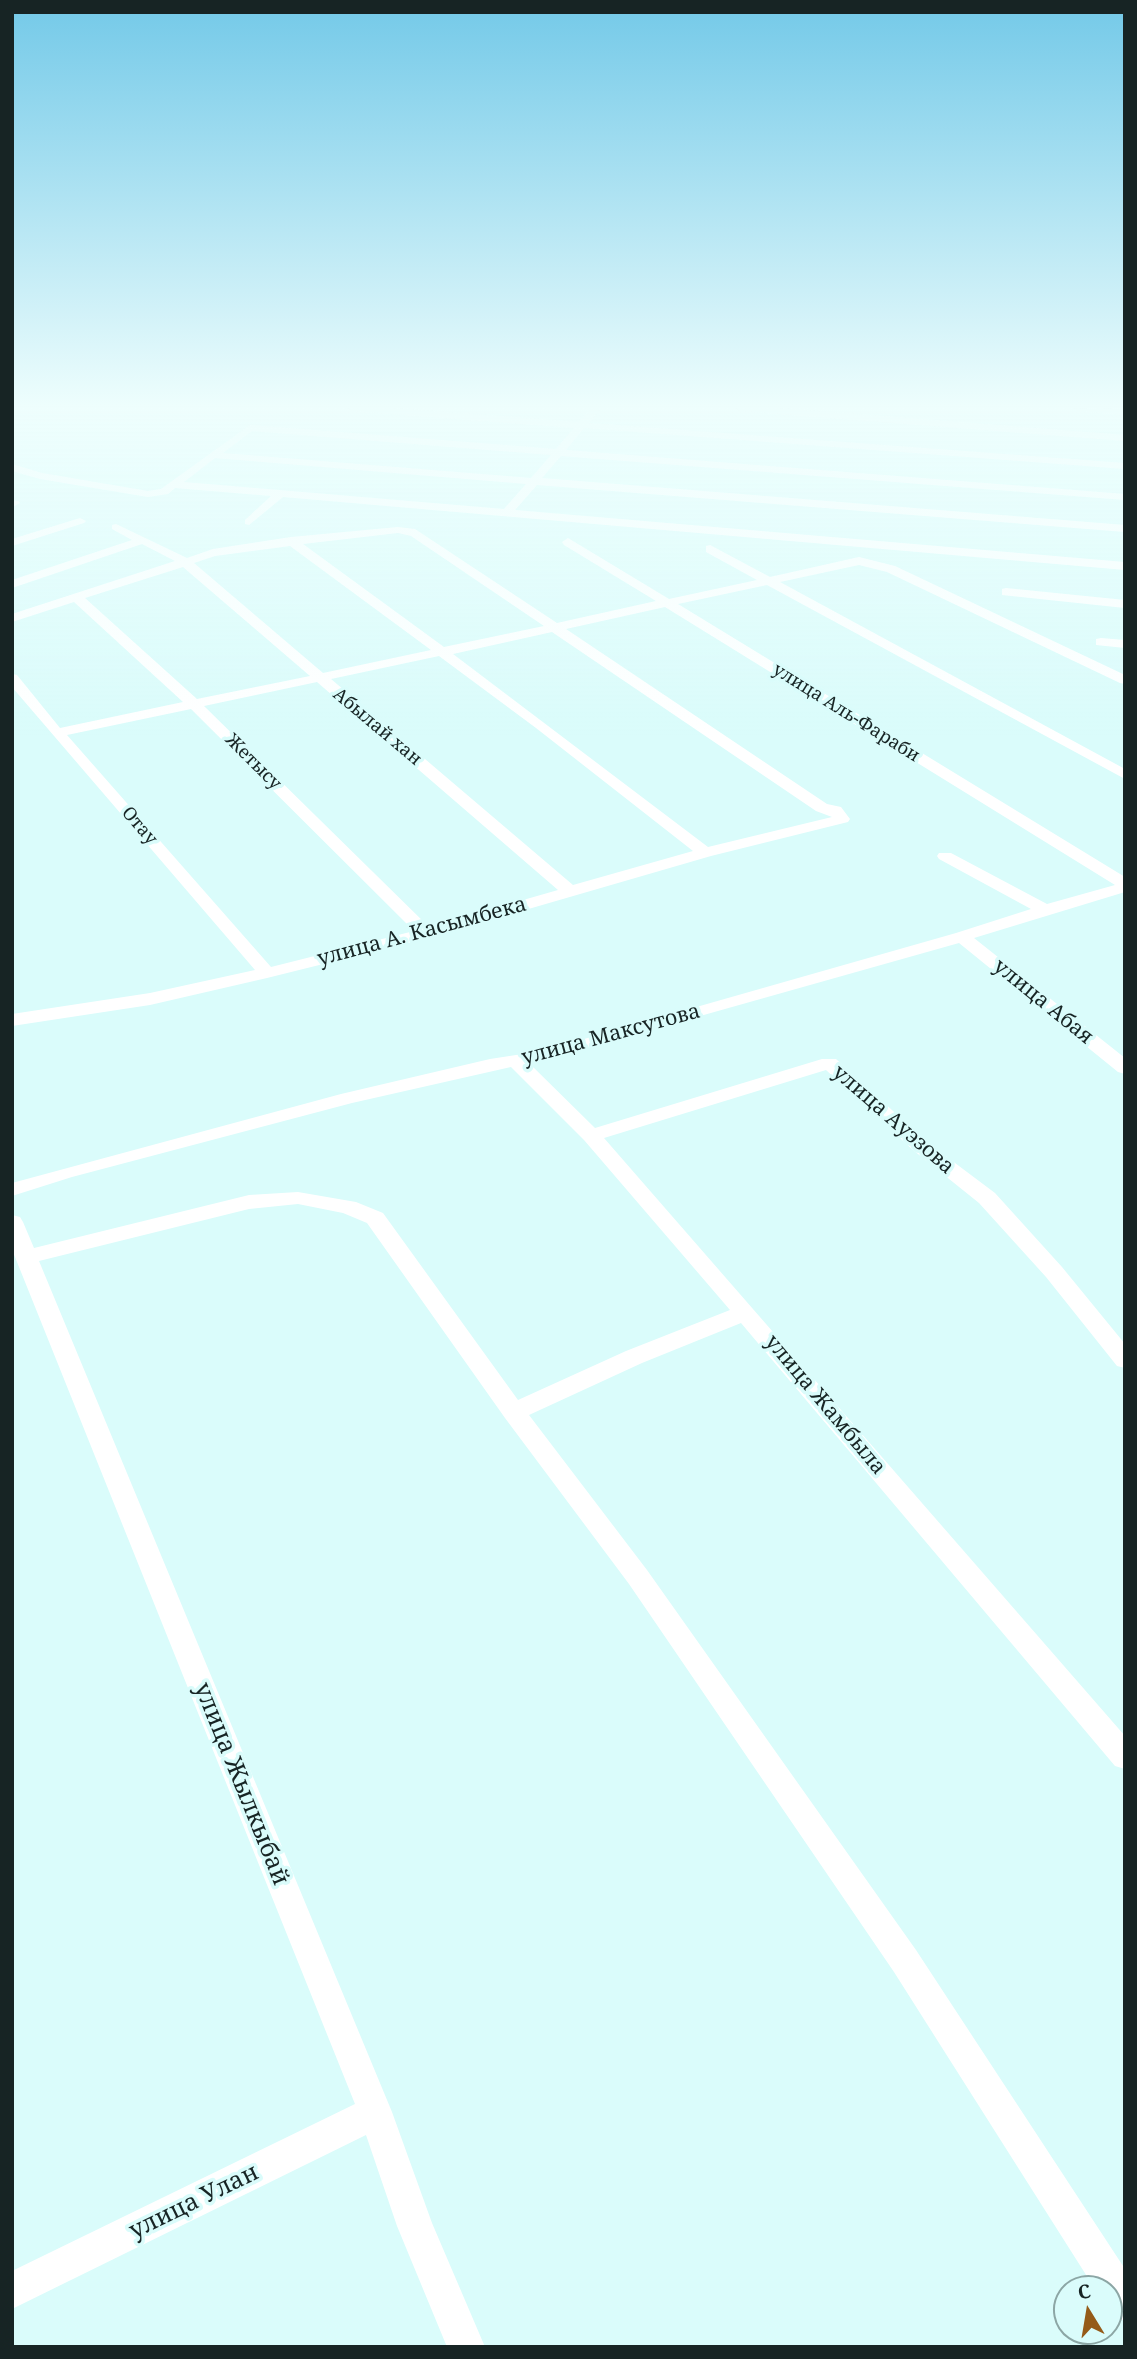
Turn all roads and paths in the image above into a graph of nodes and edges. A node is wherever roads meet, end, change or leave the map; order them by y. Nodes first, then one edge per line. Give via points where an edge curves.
1 (253, 518) edge
2 (396, 518) edge
3 (583, 518) edge
4 (1079, 518) edge
5 (80, 521) dead end
6 (249, 522) dead end
7 (116, 527) dead end
8 (1125, 529) edge
9 (398, 530) junction
10 (140, 541) junction
11 (291, 541) junction
12 (568, 542) dead end
13 (12, 543) edge
14 (710, 549) dead end
15 (184, 561) junction
16 (1125, 566) edge
17 (768, 580) junction
18 (12, 584) edge
19 (1006, 592) dead end
20 (75, 596) junction
21 (666, 602) junction
22 (1125, 604) edge
23 (12, 618) edge
24 (556, 627) junction
25 (1101, 642) dead end
26 (1125, 644) edge
27 (441, 652) junction
28 (12, 678) edge
29 (320, 678) junction
30 (1125, 680) edge
31 (195, 705) junction
32 (57, 733) junction
33 (1125, 775) edge
34 (705, 853) junction
35 (945, 856) dead end
36 (1125, 886) edge
37 (571, 892) junction
38 (1045, 910) junction
39 (426, 933) junction
40 (962, 937) junction
41 (267, 973) junction
42 (12, 1020) edge
43 (516, 1061) junction
44 (1125, 1068) edge
45 (591, 1136) junction
46 (12, 1190) edge
47 (12, 1222) edge
48 (26, 1256) junction
49 (746, 1312) junction
50 (1125, 1360) edge
51 (514, 1412) junction
52 (1125, 1757) edge
53 (375, 2112) junction
54 (12, 2291) edge
55 (1125, 2304) edge
56 (466, 2347) edge

1 - 6 street
2 - 9 street
3 - 16 street via 835,535
4 - 8 street
5 - 13 street
7 - 10 street, Абылай хан
9 - 11 street
9 - 24 street via 415,533
10 - 15 street, Абылай хан
10 - 18 street
11 - 15 street
11 - 27 street
12 - 21 street, улица Аль-Фараби
14 - 17 street
15 - 20 street
15 - 29 street, Абылай хан
17 - 21 street
17 - 30 street via 859,561 891,569
17 - 33 street
19 - 22 street
20 - 23 street
20 - 31 street, Жетысу
21 - 24 street
21 - 36 street, улица Аль-Фараби
24 - 27 street
24 - 34 street, улица А. Касымбека via 822,808 835,810 842,819
25 - 26 street
27 - 29 street
27 - 34 street
28 - 32 street, Отау
29 - 31 street
29 - 37 street, Абылай хан
31 - 32 street
31 - 39 street, Жетысу
32 - 41 street, Отау
34 - 37 street, улица А. Касымбека
35 - 38 street
36 - 38 street, улица Максутова
37 - 39 street, улица А. Касымбека
38 - 40 street, улица Максутова
39 - 41 street, улица А. Касымбека
40 - 43 street, улица Максутова
40 - 44 street, улица Абая
41 - 42 street, улица А. Касымбека via 150,999
43 - 45 street, улица Жамбыла
43 - 46 street, улица Максутова via 348,1098
45 - 49 street, улица Жамбыла
45 - 50 street, улица Ауэзова via 829,1063 920,1146 987,1198
47 - 48 street, улица Жылкыбай
48 - 51 street via 249,1202 298,1198 348,1207 375,1218
48 - 53 street, улица Жылкыбай
49 - 51 street
49 - 52 street, улица Жамбыла
51 - 55 street via 638,1577 905,1961
53 - 54 street, улица Улан
53 - 56 street, улица Жылкыбай via 415,2225

